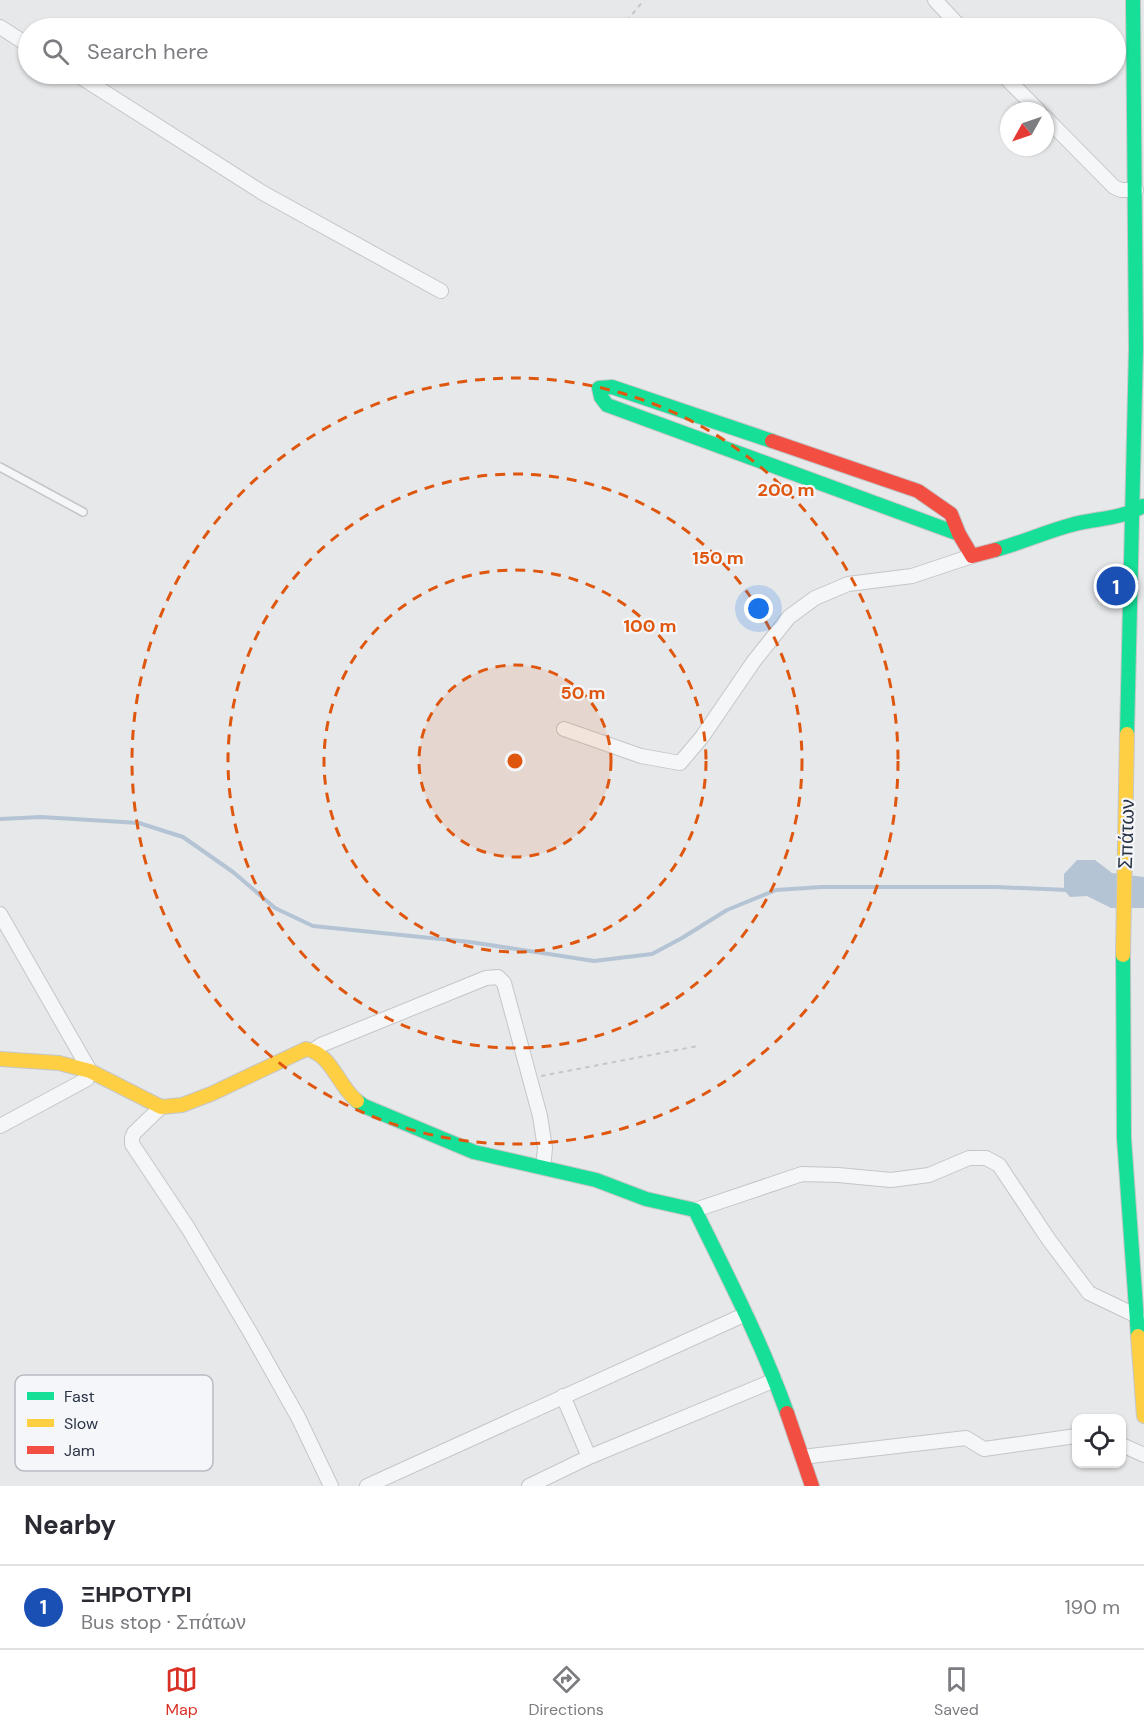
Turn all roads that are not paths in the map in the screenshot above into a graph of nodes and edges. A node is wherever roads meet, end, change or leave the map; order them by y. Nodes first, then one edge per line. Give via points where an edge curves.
1 (935, 0) edge
2 (1133, 0) edge
3 (952, 18) edge
4 (0, 27) edge
5 (18, 39) edge
6 (92, 84) edge
7 (1012, 84) edge
8 (1030, 102) edge
9 (1054, 126) edge
10 (1136, 190) junction
11 (1140, 232) edge
12 (441, 291) dead end
13 (0, 467) edge
14 (1139, 509) edge
15 (83, 512) dead end
16 (959, 534) junction
17 (972, 556) junction
18 (564, 729) dead end
19 (0, 914) edge
20 (315, 1049) junction
21 (0, 1059) edge
22 (90, 1071) junction
23 (161, 1107) junction
24 (0, 1126) edge
25 (543, 1168) junction
26 (695, 1210) junction
27 (1144, 1249) edge
28 (1133, 1272) junction
29 (746, 1314) junction
30 (1137, 1316) junction
31 (775, 1380) junction
32 (563, 1396) junction
33 (1144, 1416) edge
34 (1072, 1437) edge
35 (1126, 1447) edge
36 (1144, 1455) edge
37 (802, 1456) junction
38 (589, 1458) junction
39 (331, 1486) edge
40 (367, 1486) edge
41 (529, 1486) edge
42 (812, 1486) edge

1 - 3 street
2 - 10 street, Σπάτων
4 - 5 street
6 - 12 street via 263,193
7 - 8 street
9 - 10 street via 1114,187
10 - 11 street, Σπάτων
11 - 14 street, Σπάτων
13 - 15 lane
14 - 17 street via 1072,524
14 - 28 street, Σπάτων via 1123,927 1124,1138
16 - 16 street via 951,514 918,491 689,411 612,387 599,388 607,405
16 - 17 street
17 - 18 street via 912,576 848,584 815,598 789,617 753,661 680,763 641,756
19 - 22 street
20 - 23 street via 306,1049 182,1105
20 - 25 street via 348,1093 364,1106 474,1152
20 - 25 street via 486,978 498,977 504,983 542,1127
21 - 22 street via 59,1063
22 - 23 street
22 - 24 street via 87,1079
23 - 39 street via 134,1133 132,1144 250,1332
25 - 26 street
26 - 29 street
26 - 30 street via 802,1174 891,1180 929,1175 969,1158 986,1158 999,1165 1089,1293
27 - 28 street
28 - 30 street, Σπάτων
29 - 31 street
29 - 32 street
30 - 33 street, Σπάτων
31 - 37 street
31 - 38 street
32 - 38 street
32 - 40 street
34 - 37 street via 984,1449 966,1438
35 - 36 street
37 - 42 street
38 - 41 street

